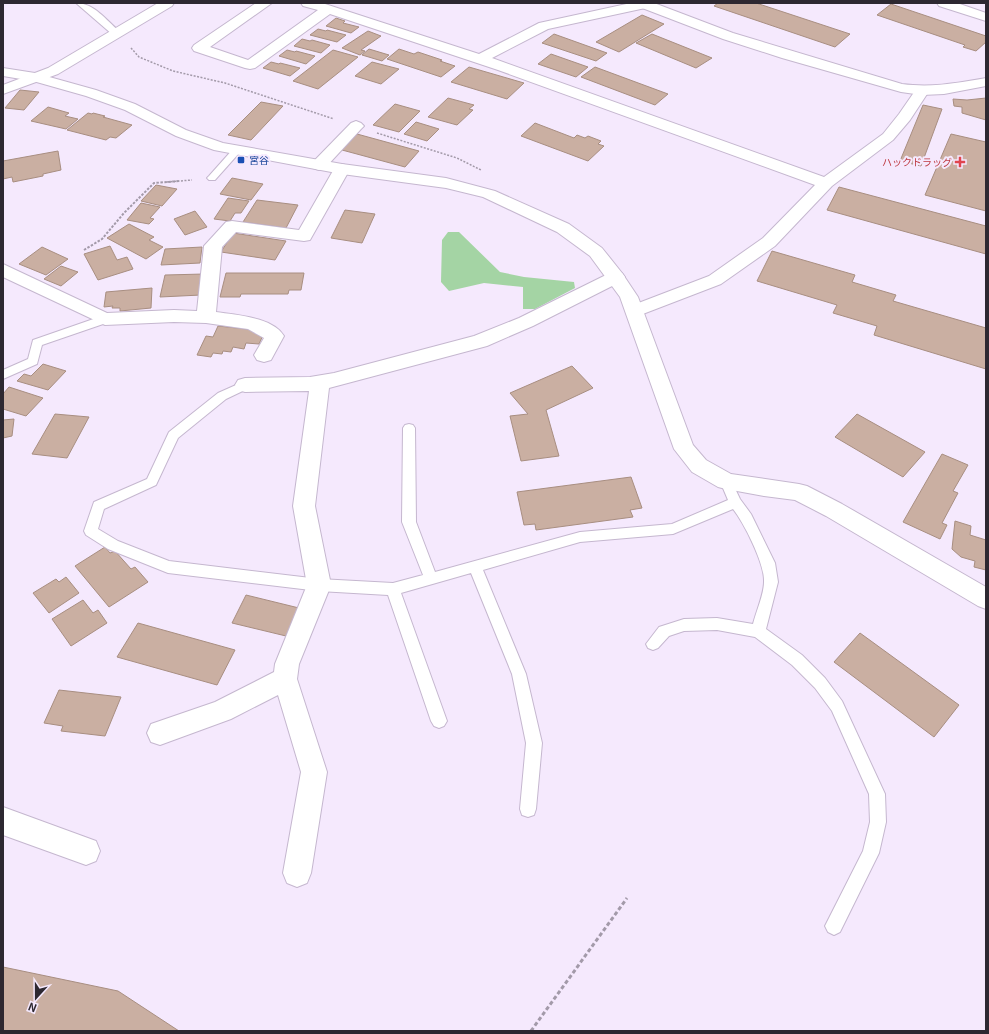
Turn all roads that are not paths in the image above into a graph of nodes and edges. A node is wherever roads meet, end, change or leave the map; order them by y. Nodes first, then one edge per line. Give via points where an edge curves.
1 (80, 3) edge
2 (167, 3) edge
3 (265, 3) edge
4 (308, 3) edge
5 (645, 3) edge
6 (944, 3) edge
7 (328, 9) junction
8 (986, 17) edge
9 (116, 33) junction
10 (479, 59) junction
11 (3, 72) edge
12 (35, 77) junction
13 (986, 82) edge
14 (3, 90) edge
15 (922, 91) junction
16 (356, 126) road end
17 (237, 150) junction
18 (319, 165) junction
19 (342, 169) junction
20 (212, 178) road end
21 (826, 183) junction
22 (3, 270) edge
23 (616, 277) junction
24 (635, 311) junction
25 (206, 317) junction
26 (105, 319) junction
27 (264, 355) dead end
28 (3, 375) edge
29 (320, 382) junction
30 (245, 385) joint
31 (409, 428) dead end
32 (726, 481) junction
33 (735, 502) junction
34 (475, 566) junction
35 (431, 578) junction
36 (319, 585) junction
37 (393, 589) junction
38 (986, 599) edge
39 (758, 631) junction
40 (653, 644) dead end
41 (285, 679) junction
42 (438, 721) dead end
43 (160, 733) dead end
44 (528, 809) dead end
45 (3, 821) edge
46 (86, 851) dead end
47 (297, 873) dead end
48 (834, 926) dead end

1 - 9 lane
2 - 9 street
3 - 7 street via 199,48 250,65
4 - 7 street
5 - 10 street via 544,26
5 - 15 street via 728,36 787,55 901,88
6 - 8 street
7 - 10 street
9 - 12 street via 53,71
10 - 21 street
11 - 12 street
12 - 14 street
12 - 17 street via 130,107 181,133 220,147
13 - 15 street via 944,90
15 - 21 street via 888,137
16 - 18 street
17 - 18 street
17 - 20 lane
18 - 19 street
19 - 23 street via 446,183 489,194 563,228 596,252
19 - 25 street via 304,236 232,226 214,246
21 - 24 street via 769,242 715,280
22 - 26 street
23 - 24 street
23 - 29 street via 526,322 480,341
24 - 32 street via 684,449 699,466
25 - 26 street
25 - 27 street via 252,323 275,336
26 - 28 lane via 37,343 34,362
29 - 30 street
29 - 36 street via 304,506
30 - 36 lane via 222,396 173,435 152,482 99,506 91,530 113,545 168,567
31 - 35 lane via 409,522
32 - 33 lane
32 - 38 street via 799,492
33 - 34 lane via 673,529 580,538
33 - 39 lane via 745,514 768,563 771,582
34 - 35 lane
34 - 44 lane via 519,674 534,743
35 - 37 lane
36 - 37 lane
36 - 41 street via 287,664
37 - 42 lane
39 - 40 lane via 717,624 684,625 664,631
39 - 48 lane via 797,660 820,683 837,706 877,794 878,822 871,853
41 - 43 street via 222,711
41 - 47 street via 314,772
45 - 46 street

